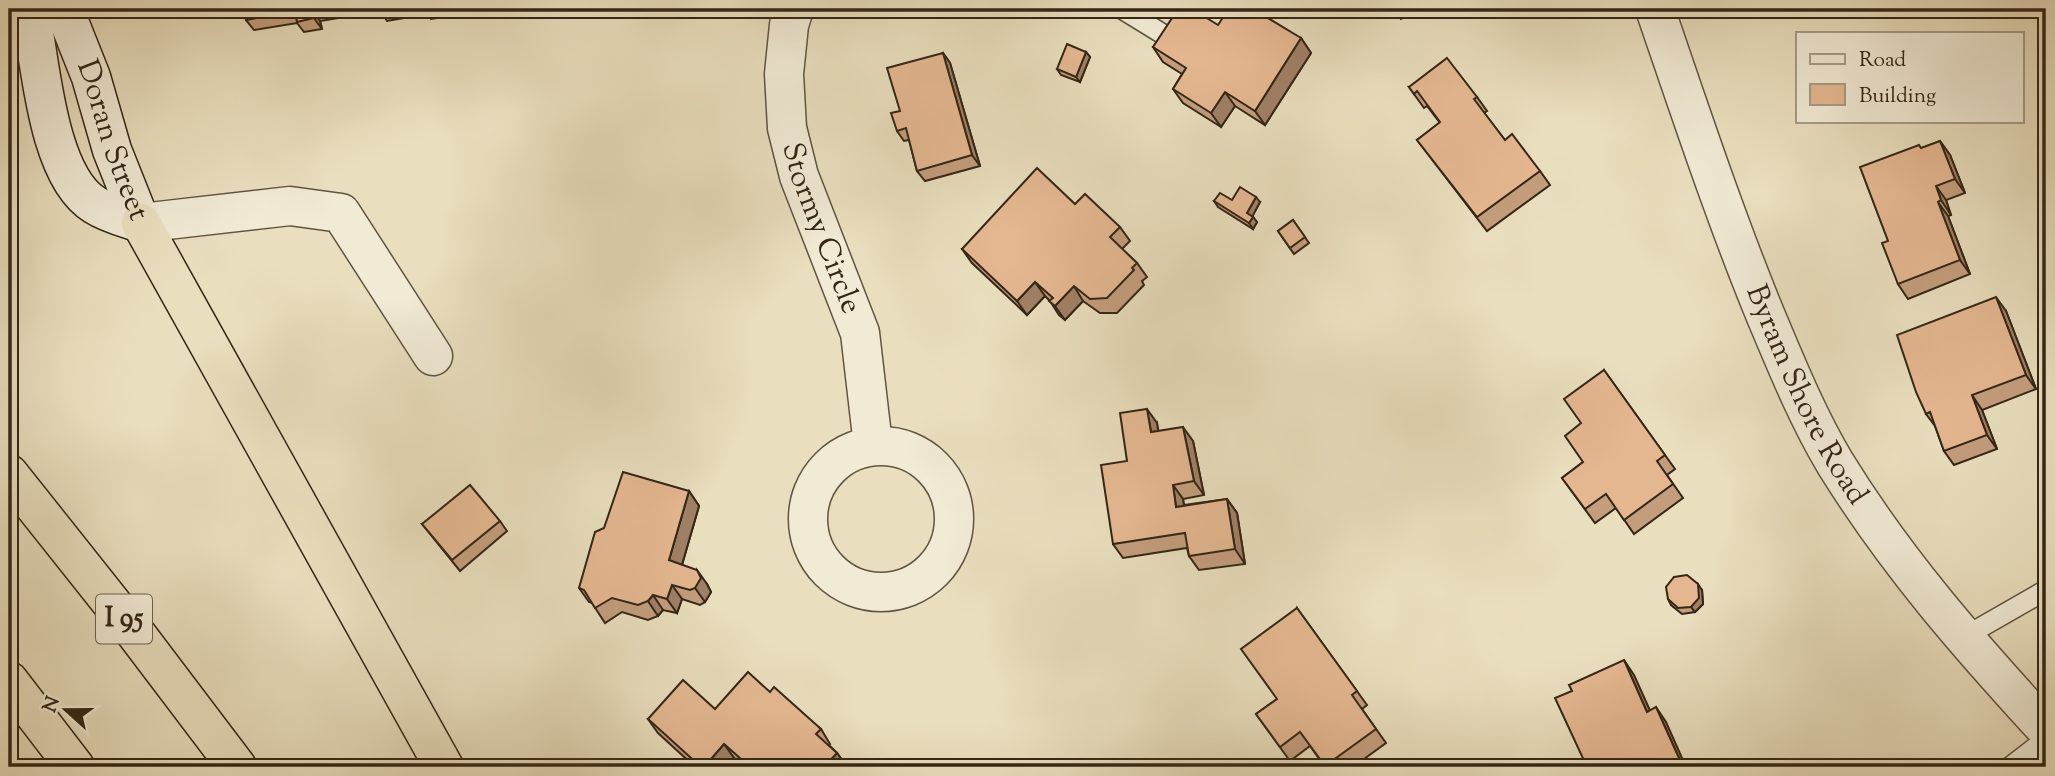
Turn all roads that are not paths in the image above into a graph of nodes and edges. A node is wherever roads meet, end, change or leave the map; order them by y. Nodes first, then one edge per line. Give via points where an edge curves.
1 (34, 9) edge
2 (64, 9) edge
3 (794, 9) edge
4 (1122, 9) edge
5 (1655, 9) edge
6 (1166, 36) edge
7 (141, 223) junction
8 (433, 356) dead end
9 (873, 445) dead end
10 (9, 474) edge
11 (2046, 590) edge
12 (1964, 637) junction
13 (9, 681) edge
14 (2046, 729) edge
15 (2046, 739) edge
16 (75, 767) edge
17 (237, 767) edge
18 (443, 767) edge
19 (2010, 767) edge

1 - 7 street, Doran Street via 32,20 49,114 63,167 95,205
2 - 7 street, Doran Street
3 - 9 street, Stormy Circle via 783,74 787,128 799,176 860,333
4 - 6 lane
5 - 12 street, Byram Shore Road via 1735,237 1787,367 1834,460 1876,527
7 - 8 street via 290,206 341,213
7 - 18 highway
10 - 17 highway, I 95
11 - 12 lane
12 - 14 street, Byram Shore Road
13 - 16 highway
15 - 19 lane

